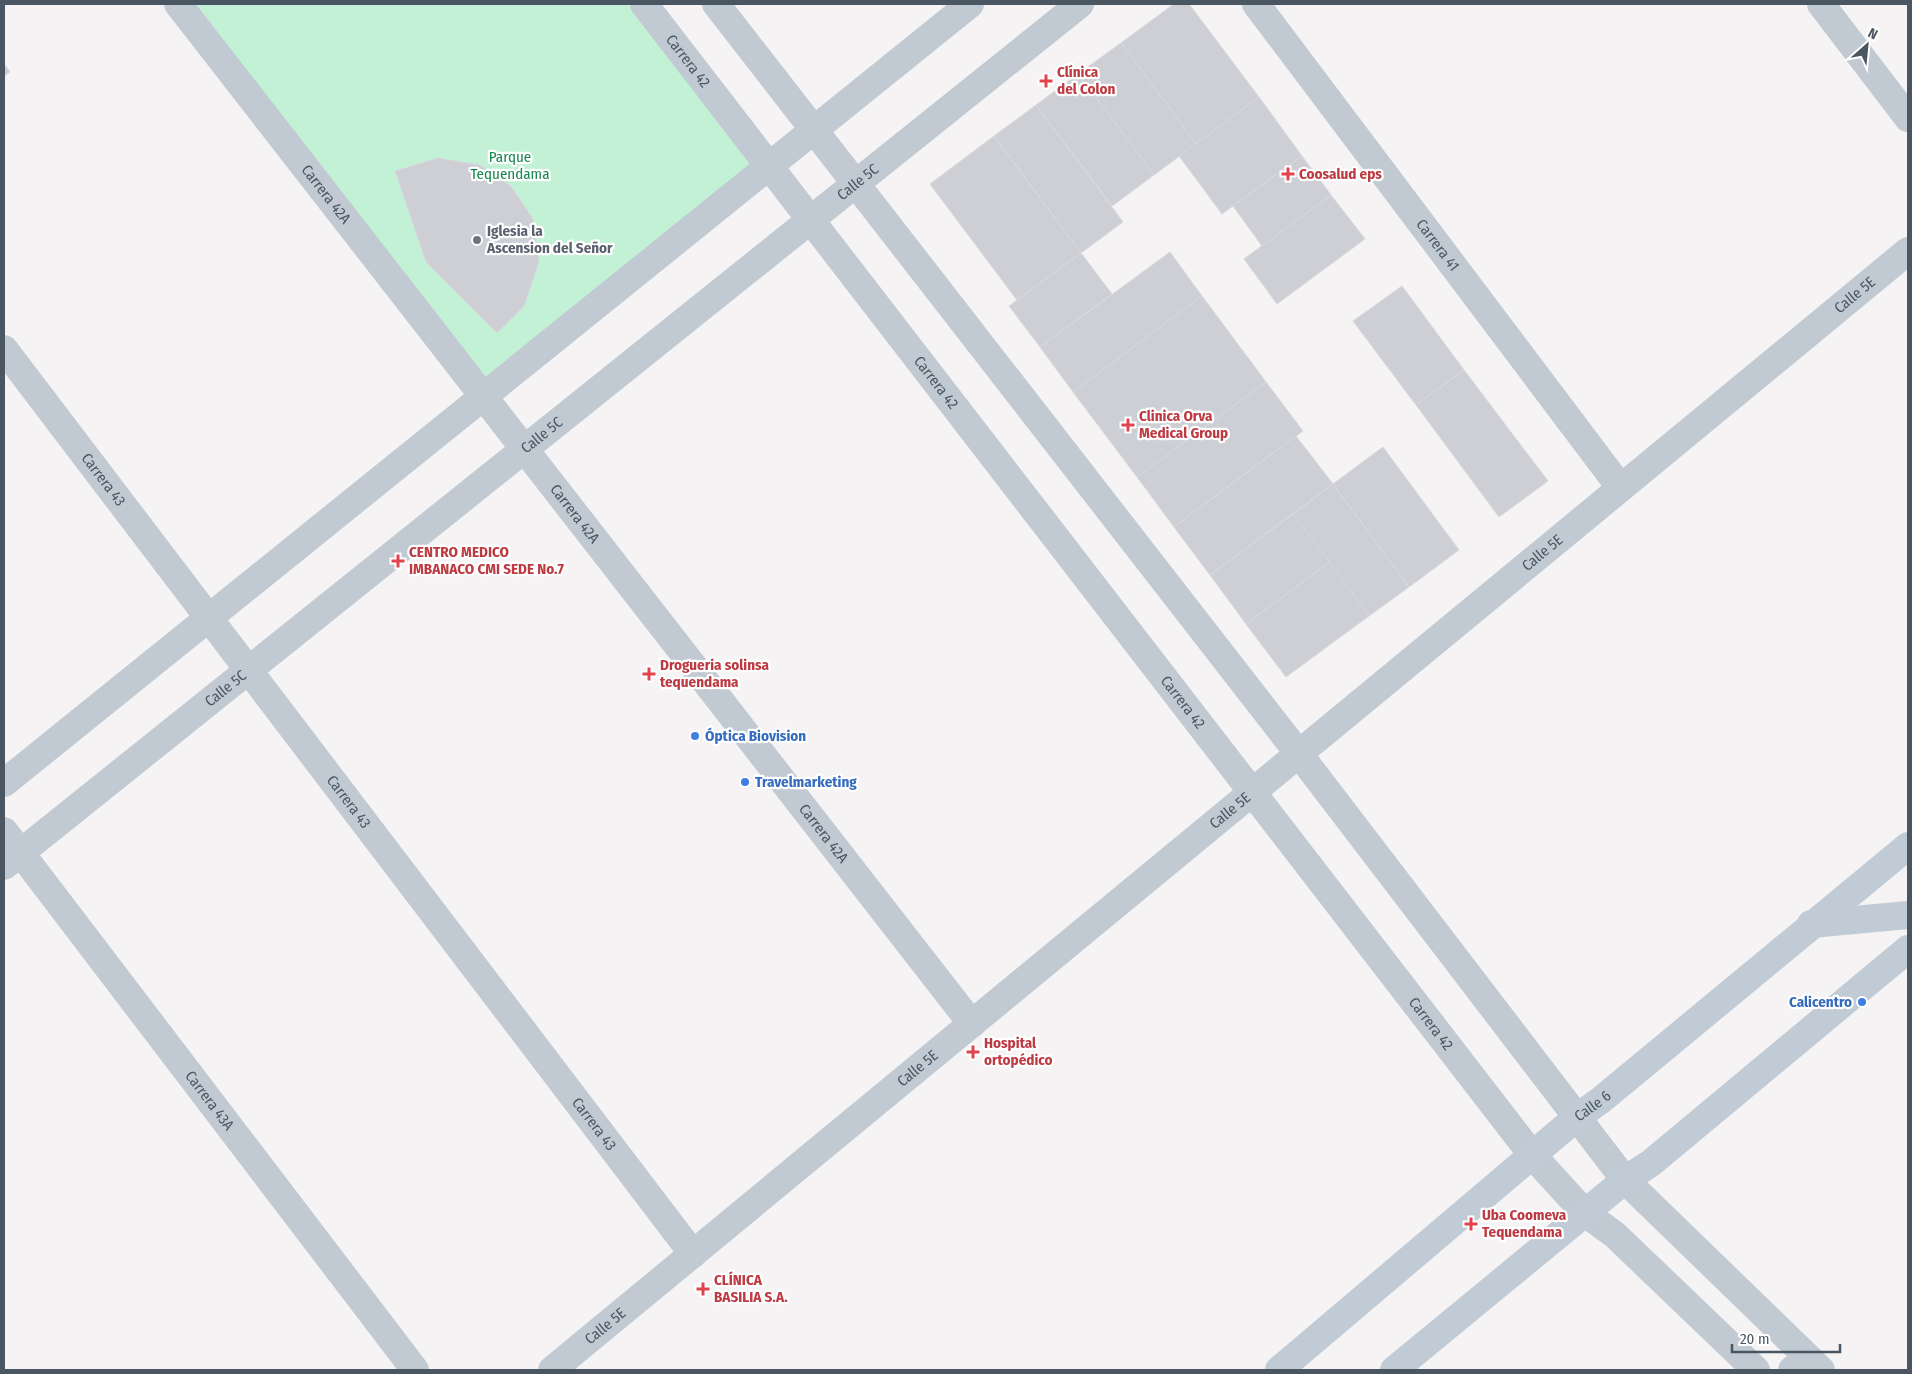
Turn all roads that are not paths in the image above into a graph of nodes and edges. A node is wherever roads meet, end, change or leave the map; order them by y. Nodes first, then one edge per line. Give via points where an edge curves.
1 (178, 4) edge
2 (644, 4) edge
3 (716, 4) edge
4 (970, 4) edge
5 (1080, 4) edge
6 (1256, 4) edge
7 (1821, 4) edge
8 (1908, 118) edge
9 (814, 130) junction
10 (769, 166) junction
11 (855, 183) junction
12 (810, 220) junction
13 (1908, 251) edge
14 (4, 350) edge
15 (483, 396) junction
16 (524, 449) junction
17 (1620, 488) junction
18 (208, 618) junction
19 (248, 670) junction
20 (1299, 754) junction
21 (4, 784) edge
22 (1252, 793) junction
23 (4, 831) edge
24 (1908, 846) edge
25 (12, 860) edge
26 (1908, 915) edge
27 (1811, 924) junction
28 (1908, 949) edge
29 (972, 1024) junction
30 (1576, 1118) junction
31 (1533, 1156) junction
32 (1625, 1180) junction
33 (1586, 1213) junction
34 (693, 1254) junction
35 (1807, 1366) edge
36 (415, 1370) edge
37 (552, 1370) edge
38 (1279, 1370) edge
39 (1394, 1370) edge
40 (1756, 1370) edge

1 - 15 street, Carrera 42A
2 - 10 street, Carrera 42
3 - 9 street
4 - 9 street
5 - 11 street, Calle 5C
6 - 17 street, Carrera 41
7 - 8 street
9 - 10 street
9 - 11 street
10 - 12 street, Carrera 42
10 - 15 street
11 - 12 street, Calle 5C
11 - 20 street
12 - 16 street, Calle 5C
12 - 22 street, Carrera 42
13 - 17 street, Calle 5E
14 - 18 street, Carrera 43
15 - 16 street, Carrera 42A
15 - 18 street
16 - 19 street, Calle 5C
16 - 29 street, Carrera 42A
17 - 20 street, Calle 5E
18 - 19 street, Carrera 43
18 - 21 street
19 - 25 street, Calle 5C
19 - 34 street, Carrera 43
20 - 22 street, Calle 5E
20 - 30 street
22 - 29 street, Calle 5E
22 - 31 street, Carrera 42
23 - 25 street, Carrera 43A
24 - 27 main road, Calle 6
25 - 36 street, Carrera 43A
26 - 27 main road
27 - 30 main road, Calle 6
28 - 32 main road via 1652,1164
29 - 34 street, Calle 5E
30 - 31 main road, Calle 6
30 - 32 street
31 - 33 street, Carrera 42
31 - 38 main road, Calle 6
32 - 33 main road
32 - 35 street
33 - 39 main road
33 - 40 street, Carrera 42 via 1615,1235
34 - 37 street, Calle 5E

